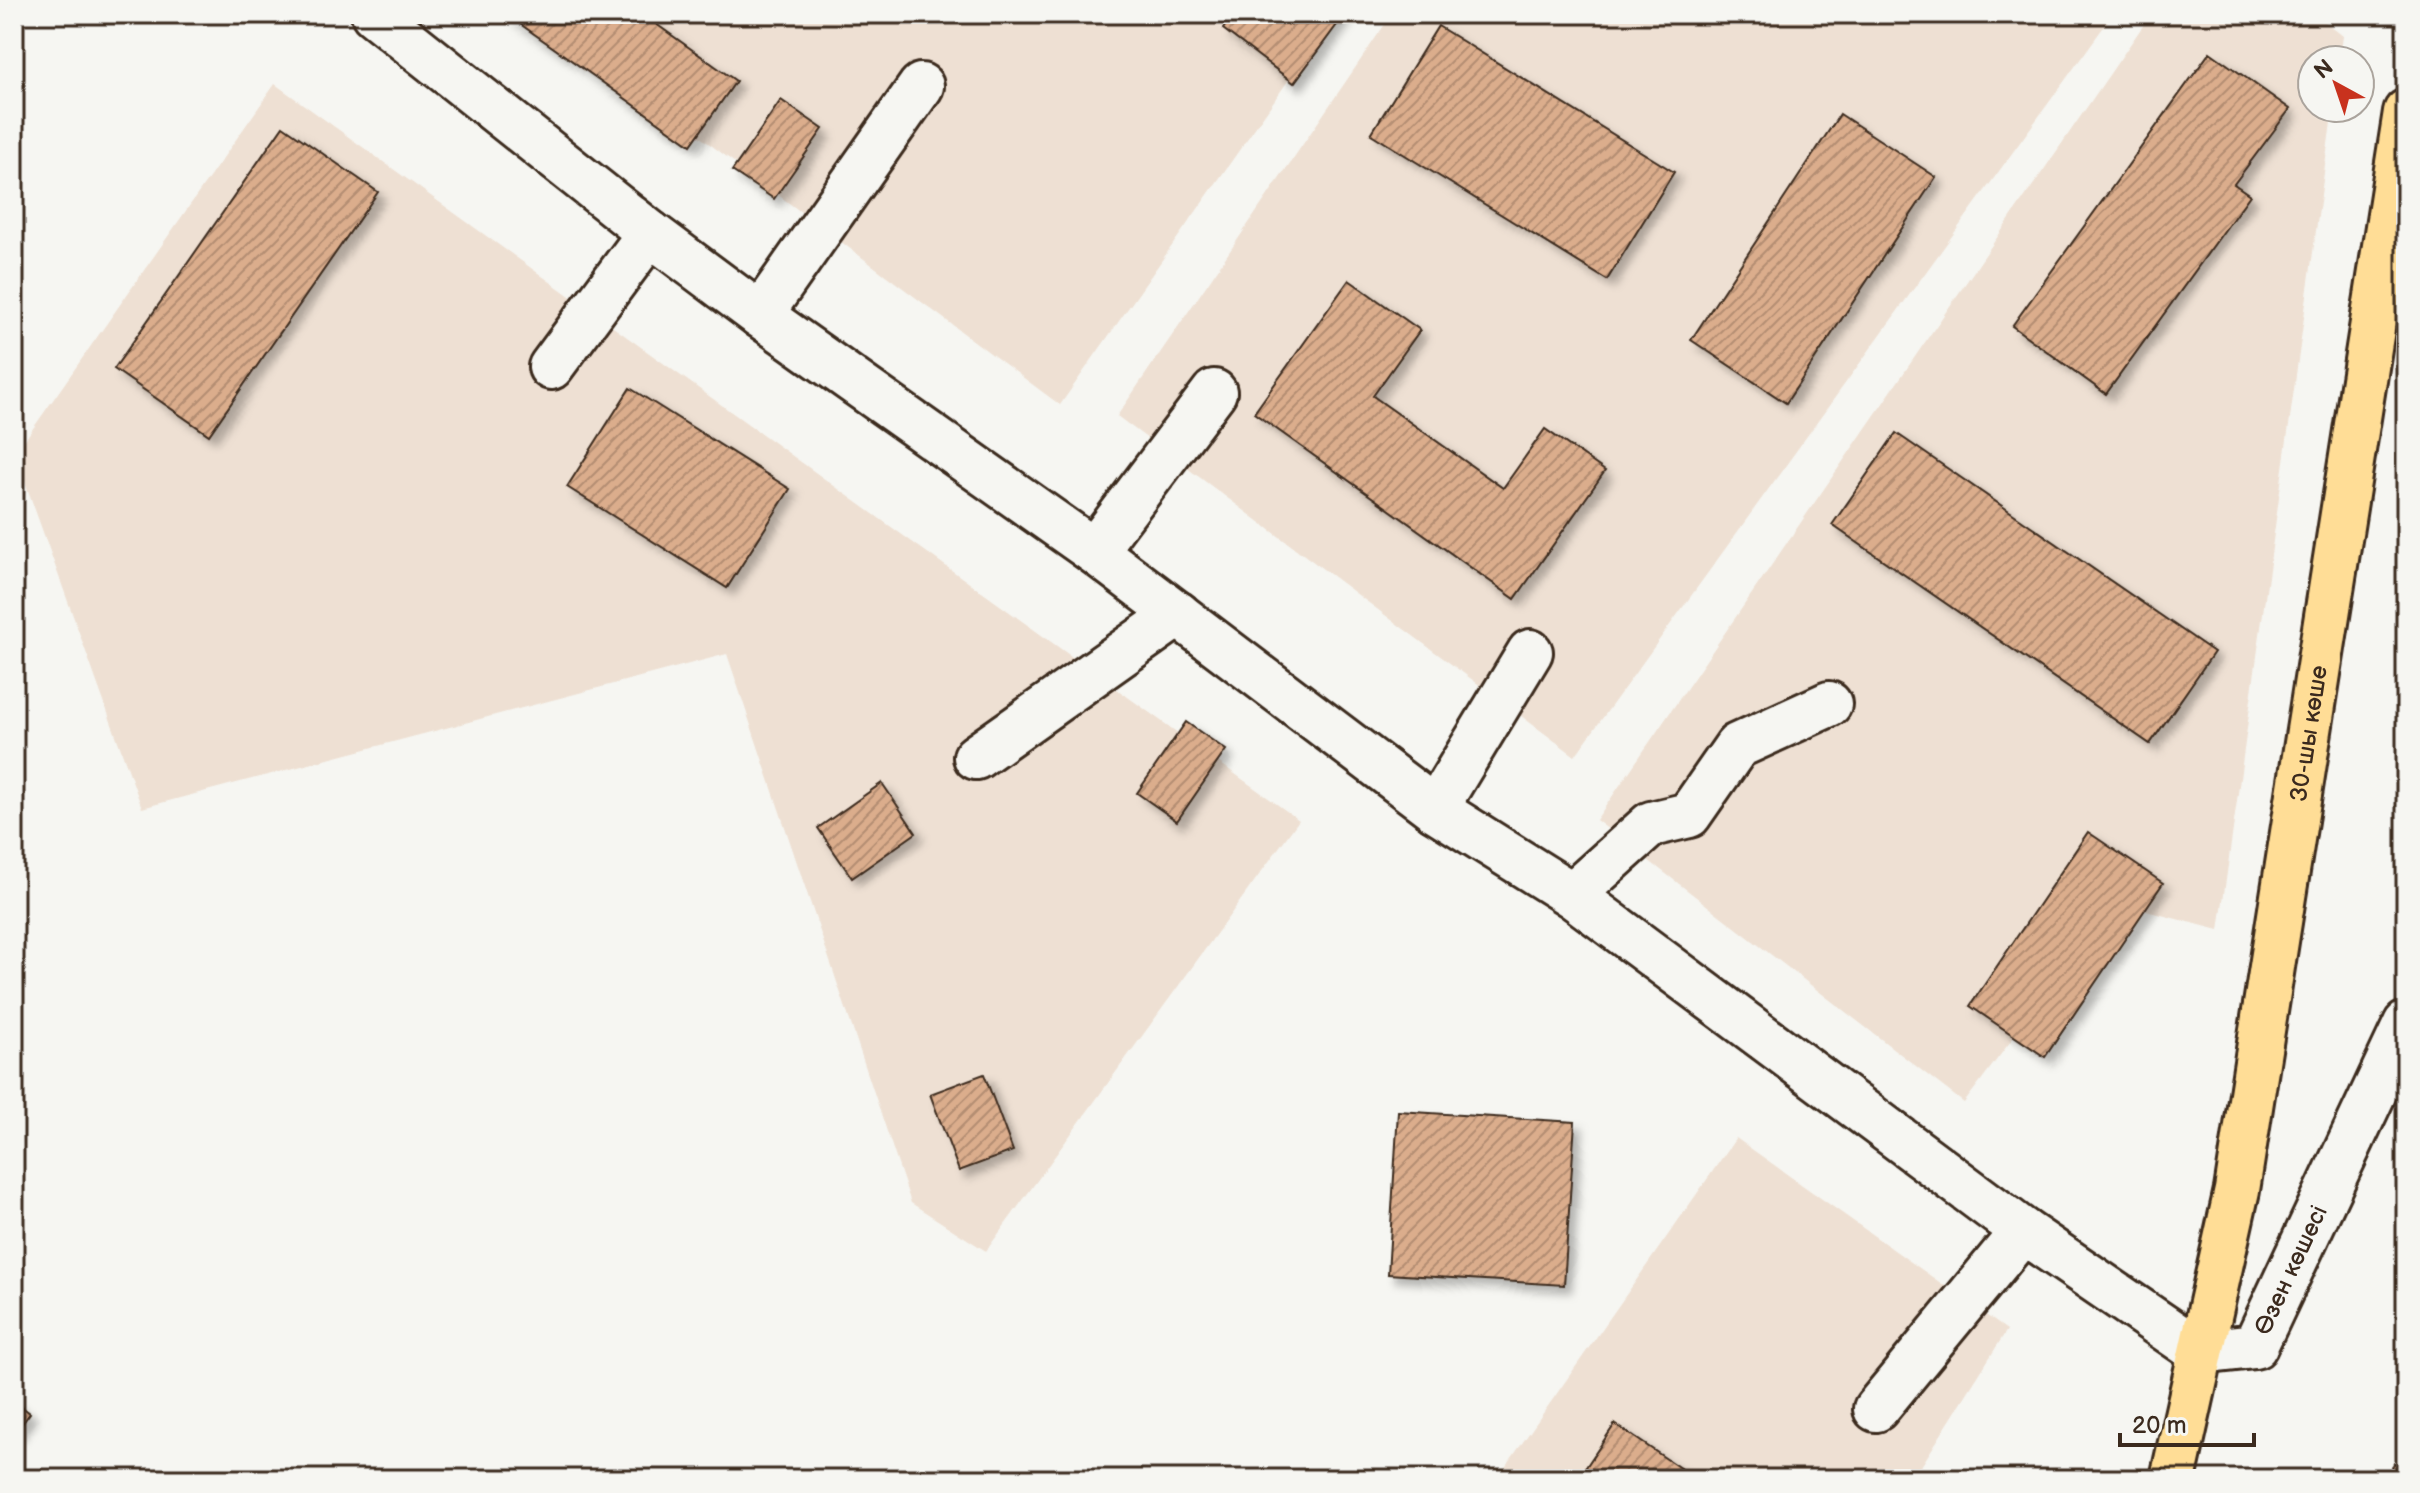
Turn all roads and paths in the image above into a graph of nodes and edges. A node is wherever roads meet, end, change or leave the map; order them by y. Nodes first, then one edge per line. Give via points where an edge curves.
1 (374, 14) edge
2 (921, 86) dead end
3 (2406, 112) edge
4 (650, 233) junction
5 (760, 315) junction
6 (551, 367) dead end
7 (1214, 392) dead end
8 (1094, 551) junction
9 (1178, 614) junction
10 (1530, 652) dead end
11 (1829, 704) dead end
12 (976, 757) dead end
13 (1435, 809) junction
14 (1572, 895) junction
15 (2406, 1024) edge
16 (2023, 1231) junction
17 (2200, 1352) junction
18 (1876, 1409) dead end
19 (2173, 1479) edge

1 - 4 street
2 - 5 street
3 - 17 main road, 30-шы көше via 2237,1190
4 - 5 street
4 - 6 street
5 - 8 street
7 - 8 street
8 - 9 street
9 - 12 street
9 - 13 street
10 - 13 street
11 - 14 street via 1737,746 1689,815 1651,824
13 - 14 street
14 - 16 street
15 - 17 street, Өзен көшесі via 2255,1346
16 - 17 street
16 - 18 street
17 - 19 main road

